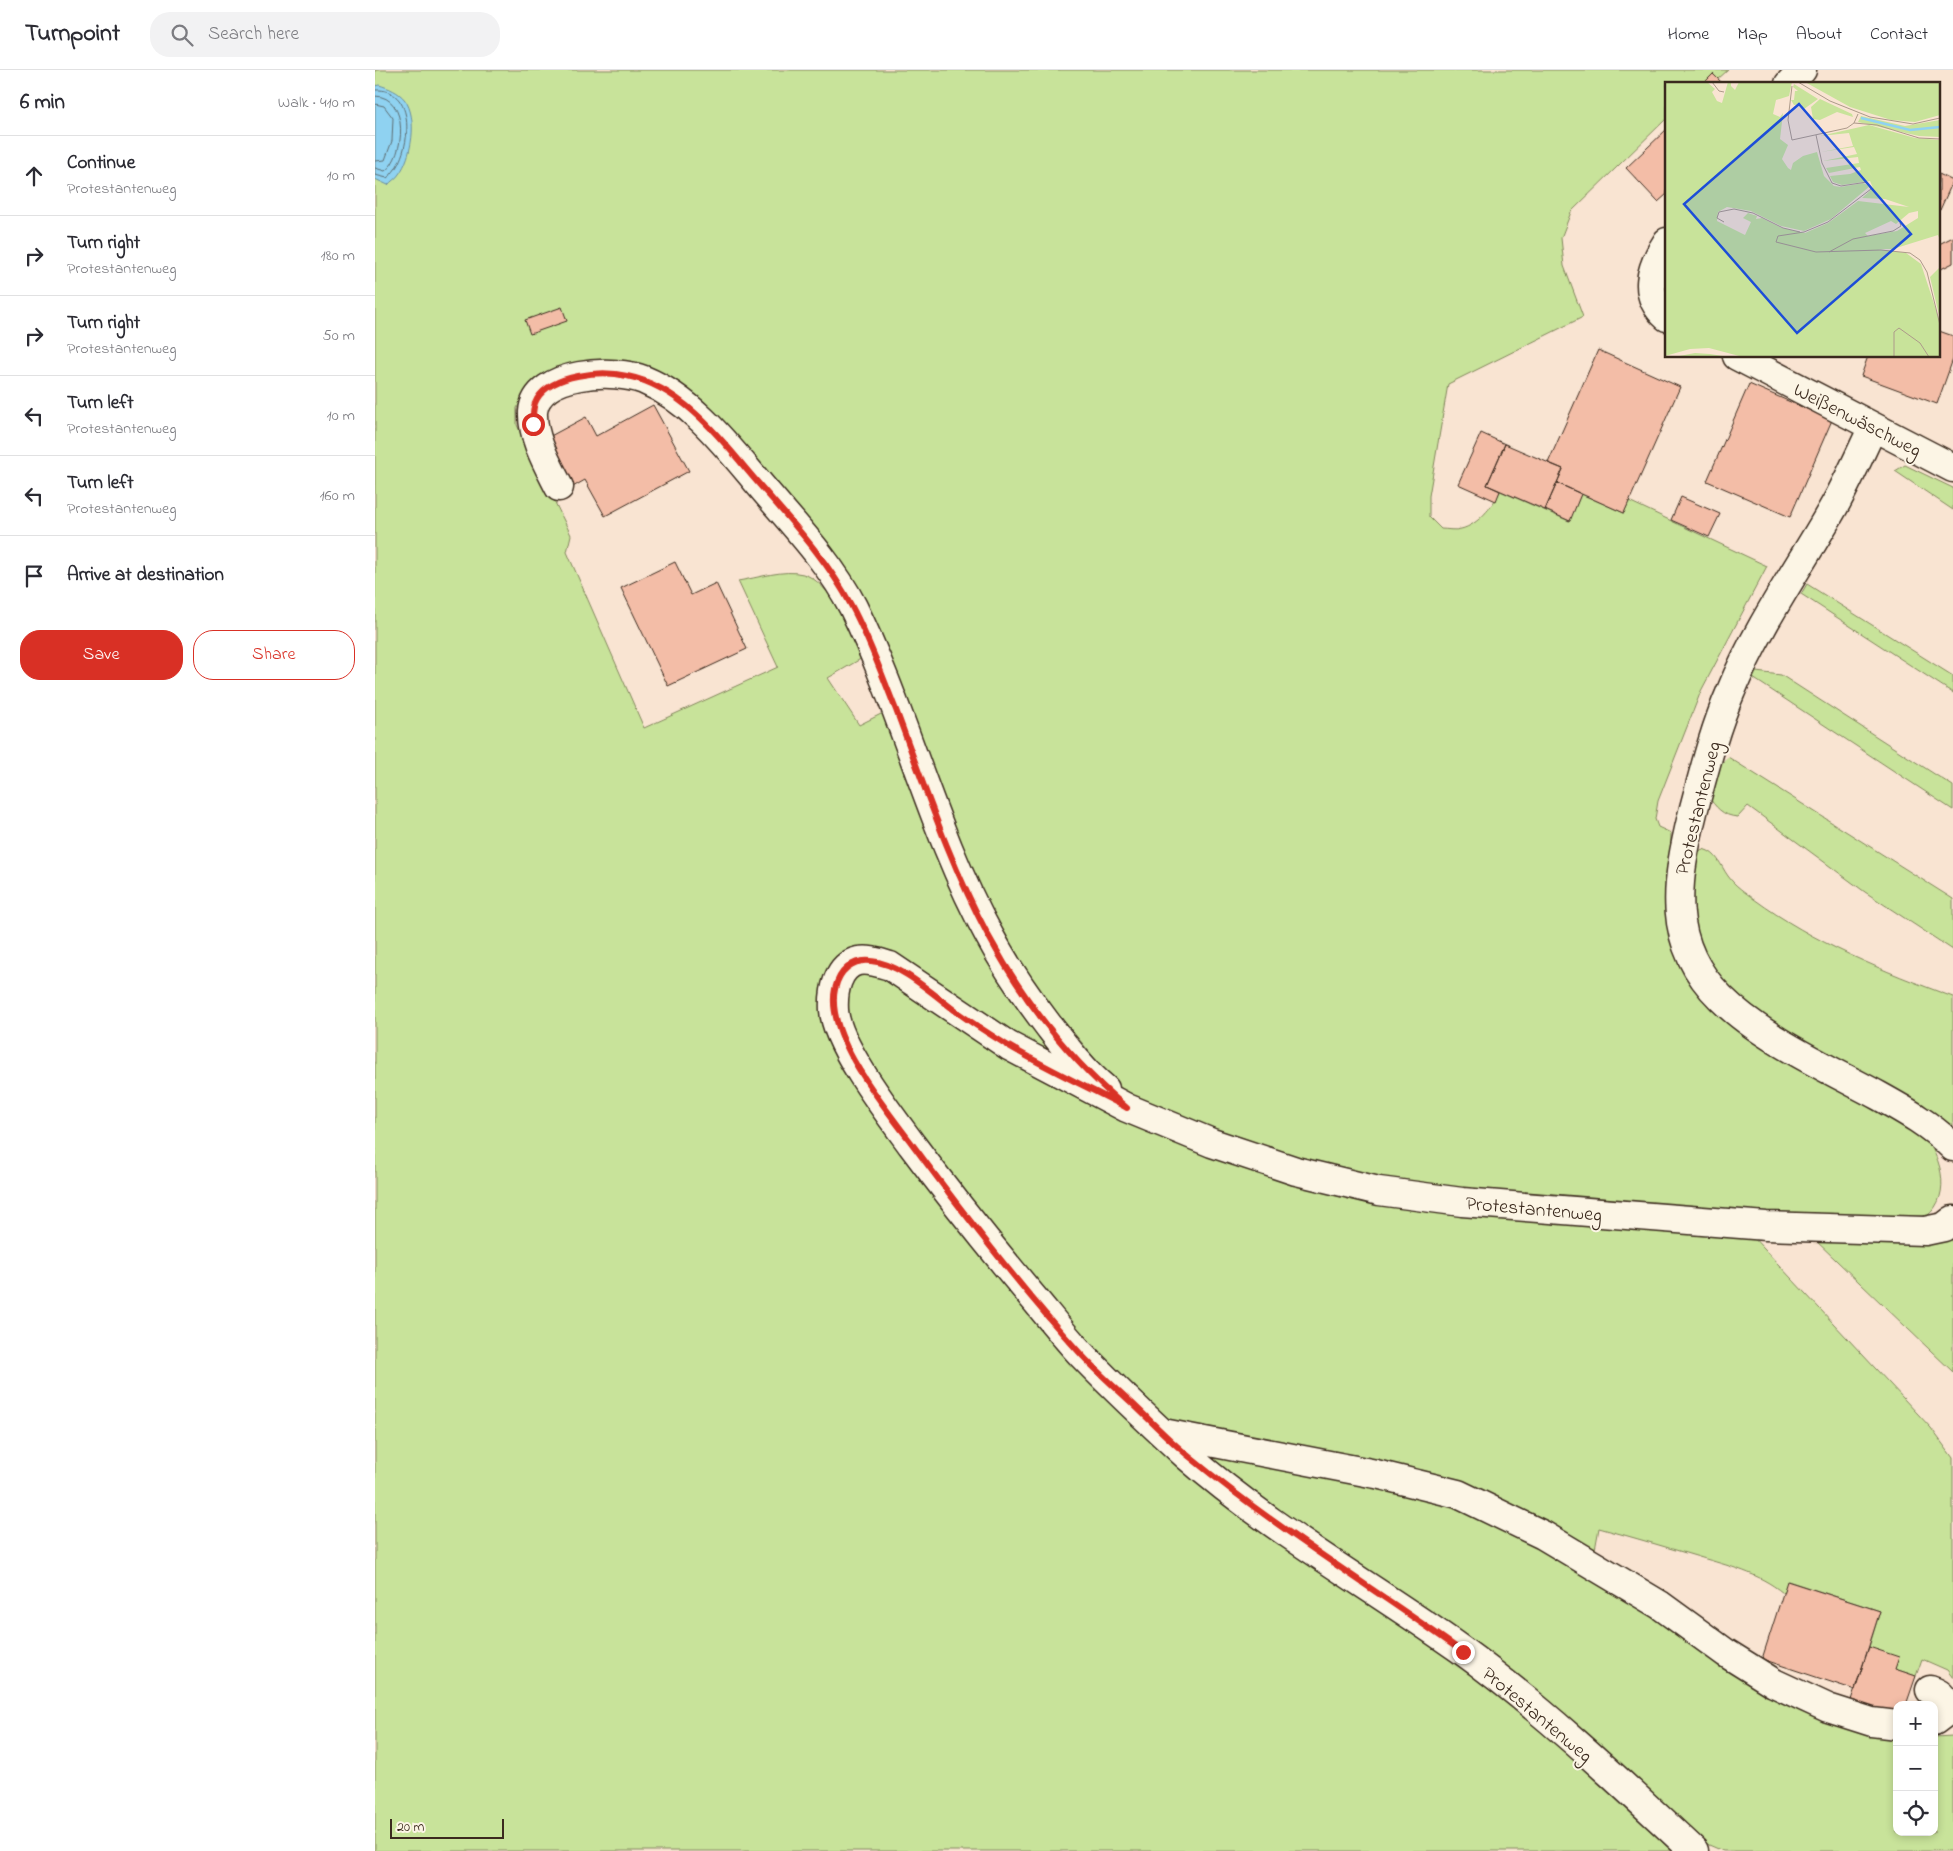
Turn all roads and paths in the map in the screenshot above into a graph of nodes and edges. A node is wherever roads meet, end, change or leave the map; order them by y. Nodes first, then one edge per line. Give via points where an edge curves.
1 (1802, 70) edge
2 (1791, 82) edge
3 (1665, 245) edge
4 (1665, 315) edge
5 (1741, 358) edge
6 (1873, 428) junction
7 (1953, 468) edge
8 (559, 488) dead end
9 (1127, 1108) junction
10 (1953, 1148) edge
11 (1953, 1220) edge
12 (1163, 1433) junction
13 (1930, 1690) dead end
14 (1938, 1718) edge
15 (1893, 1725) edge
16 (1694, 1851) edge

1 - 2 street
3 - 4 street via 1650,278 1657,307
5 - 6 street, Weißenwäschweg
6 - 7 street, Weißenwäschweg
6 - 10 street, Protestantenweg via 1838,498 1731,690 1708,753 1682,855 1677,890 1679,916 1693,961 1721,998 1768,1034 1915,1116
8 - 9 street, Protestantenweg via 538,440 533,409 537,398 565,379 616,373 648,382 693,411 731,451 834,575 851,605 880,668 957,867 988,934 1016,982 1086,1070
9 - 11 street, Protestantenweg via 1212,1143 1295,1171 1379,1191 1443,1200 1766,1226 1925,1231 1943,1227
9 - 12 street, Protestantenweg via 1009,1046 890,966 873,960 856,962 845,969 837,982 833,997 834,1016 840,1035 879,1100 971,1224 1080,1353
12 - 15 street via 1367,1472 1458,1494 1543,1535 1660,1605 1726,1653 1775,1682 1828,1708 1872,1722
12 - 16 street, Protestantenweg via 1279,1528 1463,1652 1587,1754
13 - 14 street via 1940,1693 1946,1700 1946,1712

